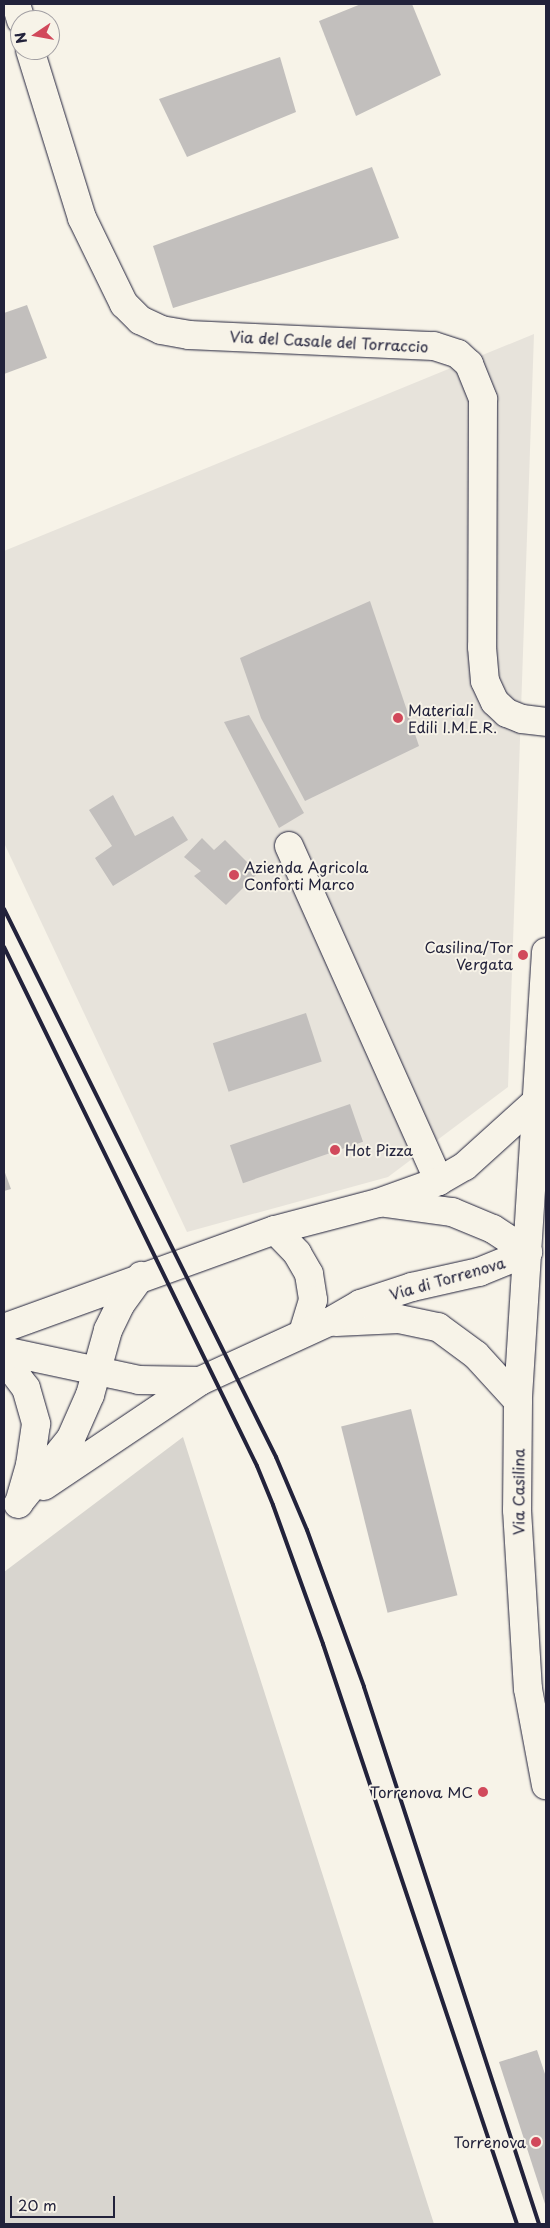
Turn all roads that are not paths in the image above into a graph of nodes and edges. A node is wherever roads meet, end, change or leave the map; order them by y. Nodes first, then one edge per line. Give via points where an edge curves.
1 (33, 60) edge
2 (546, 722) edge
3 (289, 846) dead end
4 (546, 952) edge
5 (536, 1101) junction
6 (439, 1180) junction
7 (539, 1193) edge
8 (378, 1203) junction
9 (275, 1230) junction
10 (528, 1252) junction
11 (141, 1276) junction
12 (330, 1322) junction
13 (4, 1328) edge
14 (303, 1333) junction
15 (4, 1351) edge
16 (4, 1359) edge
17 (97, 1372) junction
18 (200, 1381) junction
19 (518, 1400) junction
20 (11, 1509) edge
21 (546, 1785) edge

1 - 2 street, Via del Casale del Torraccio via 82,218 124,304 140,320 161,330 189,335 434,346 458,354 469,364 483,399 484,675 495,702 507,713
3 - 6 street
4 - 5 street, Via Casilina
5 - 6 street, Via di Torrenova via 465,1166
5 - 7 street, Via Casilina
6 - 8 street, Via di Torrenova
7 - 10 street, Via Casilina
8 - 9 street, Via di Torrenova
8 - 10 street, Via di Torrenova via 452,1212 493,1229
9 - 11 street, Via di Torrenova
9 - 14 street via 298,1253 309,1274 313,1300
10 - 12 street, Via di Torrenova via 480,1272 382,1296
10 - 19 street, Via Casilina
11 - 13 street, Via di Torrenova
11 - 17 street via 114,1315
12 - 14 street, Via di Torrenova
12 - 19 street, Via di Torrenova via 399,1319 438,1327 476,1355
14 - 18 street, Via di Torrenova
15 - 17 street, Via di Torrenova
16 - 20 street via 26,1388 36,1424 30,1465
17 - 18 street, Via di Torrenova via 139,1380
17 - 20 street via 81,1417 65,1448
18 - 20 street
19 - 21 street, Via Casilina via 517,1510 524,1655

